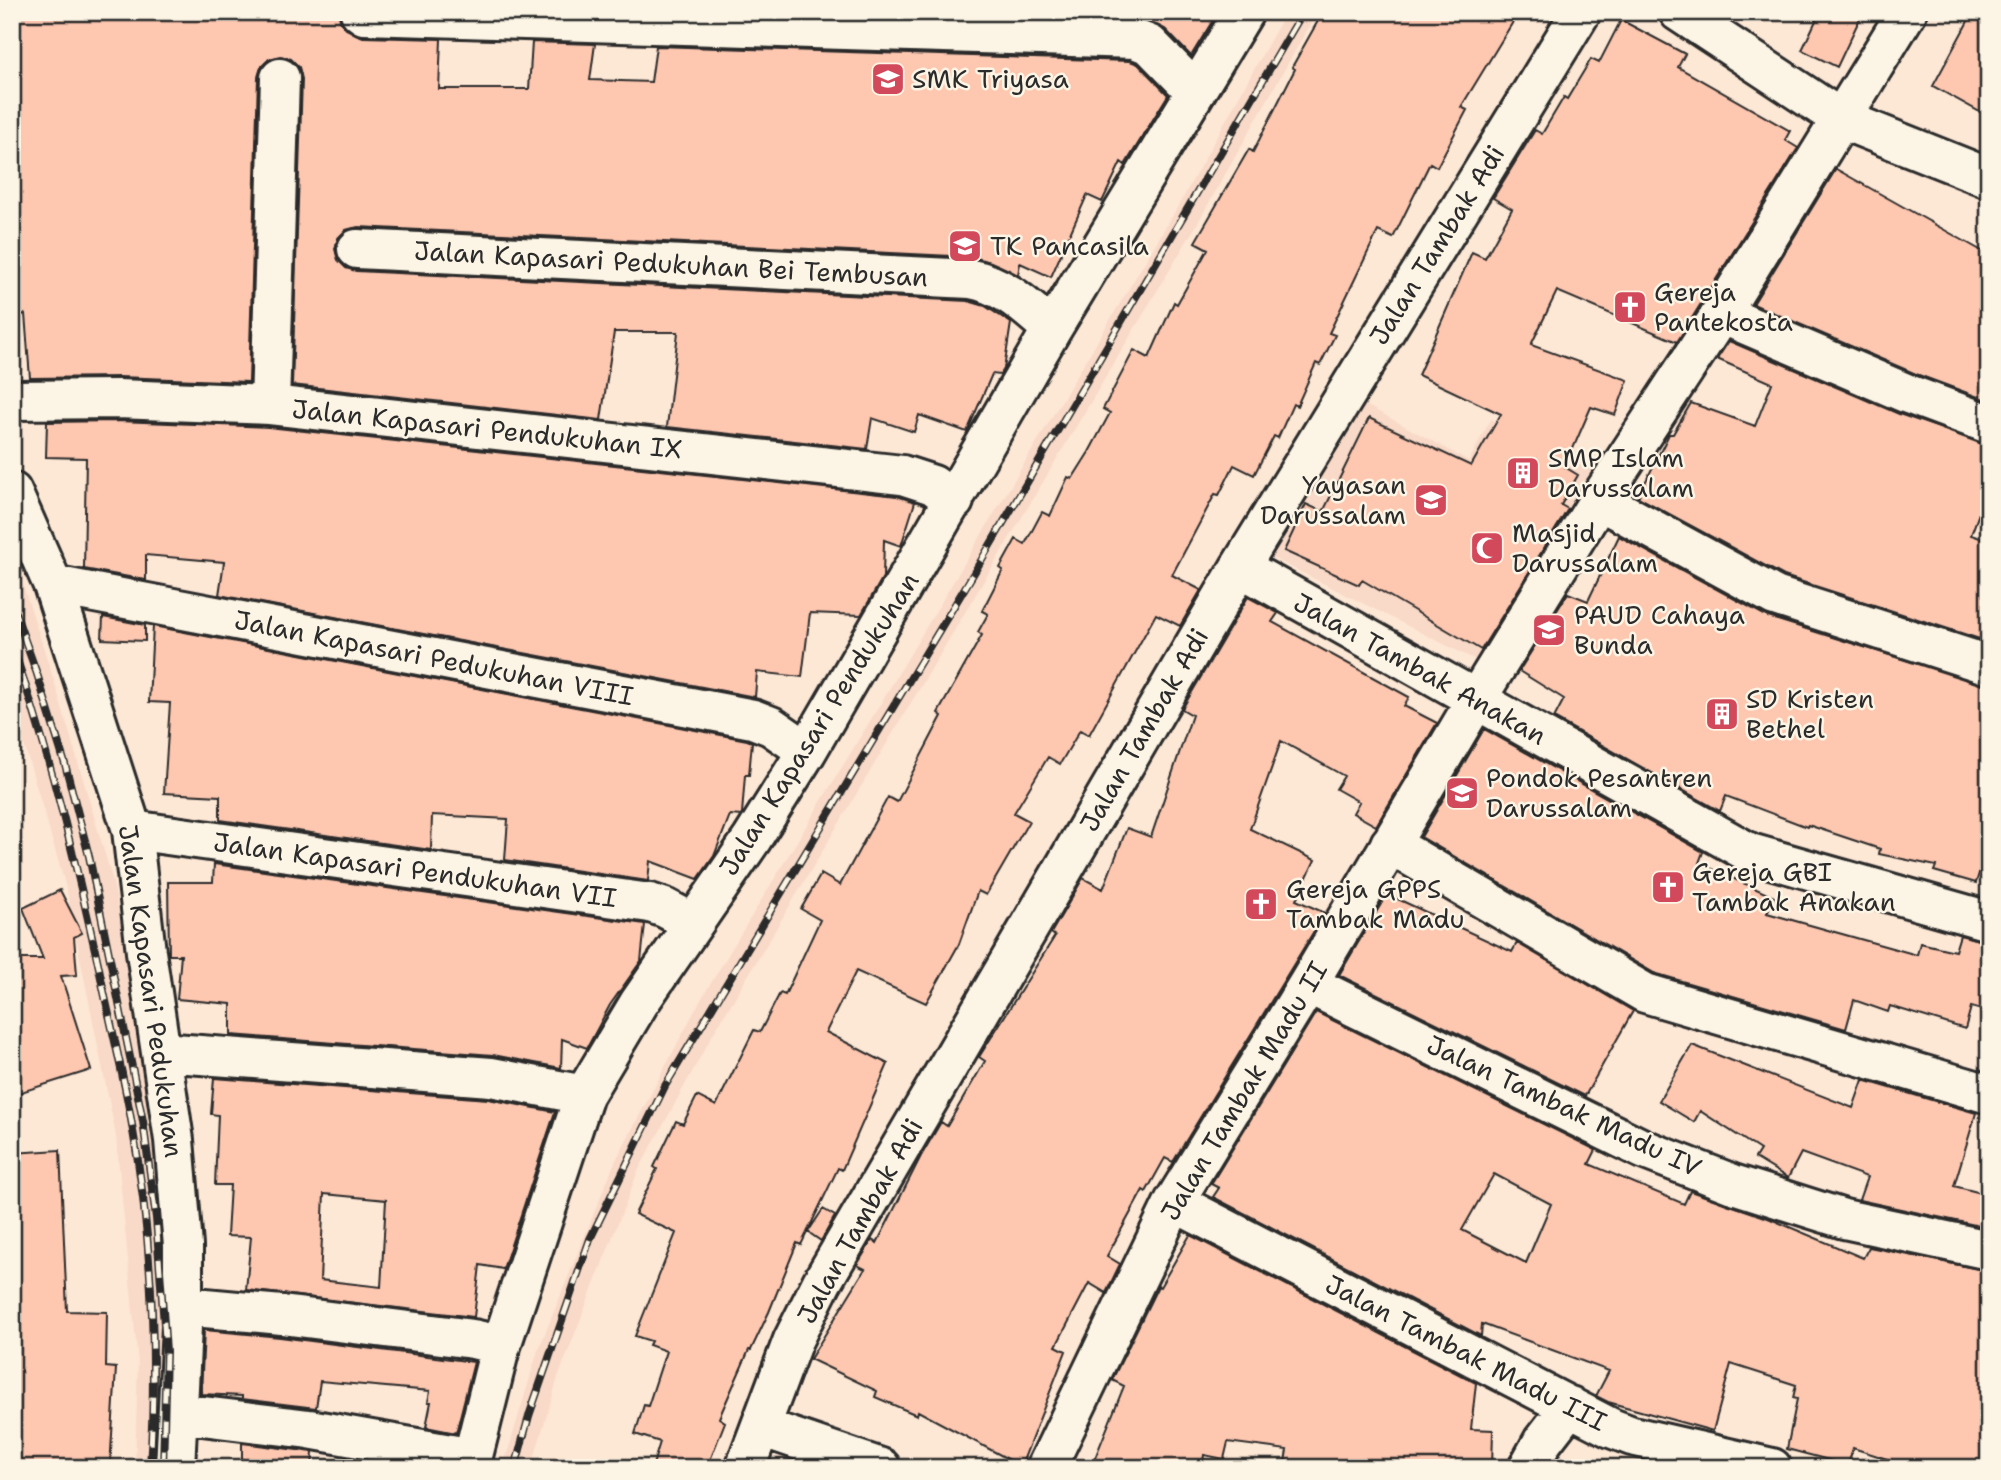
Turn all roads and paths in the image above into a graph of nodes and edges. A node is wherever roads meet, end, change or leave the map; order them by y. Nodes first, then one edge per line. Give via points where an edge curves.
1 (360, 12) edge
2 (1244, 12) edge
3 (1581, 12) edge
4 (1679, 12) edge
5 (1908, 12) edge
6 (280, 78) dead end
7 (1195, 91) junction
8 (1841, 118) junction
9 (1989, 178) edge
10 (357, 249) dead end
11 (1721, 314) junction
12 (1052, 329) junction
13 (12, 400) edge
14 (270, 405) junction
15 (1989, 424) edge
16 (12, 492) edge
17 (1599, 500) junction
18 (954, 501) junction
19 (1240, 567) junction
20 (53, 585) junction
21 (1989, 665) edge
22 (1476, 700) junction
23 (807, 751) junction
24 (132, 830) junction
25 (1390, 844) junction
26 (1989, 921) edge
27 (693, 923) junction
28 (1308, 984) junction
29 (161, 1052) junction
30 (1989, 1094) edge
31 (584, 1096) junction
32 (1174, 1202) junction
33 (1989, 1250) edge
34 (183, 1306) junction
35 (499, 1352) junction
36 (1570, 1406) junction
37 (178, 1413) junction
38 (761, 1427) junction
39 (472, 1463) edge
40 (174, 1468) edge
41 (745, 1468) edge
42 (881, 1468) edge
43 (1046, 1468) edge
44 (1528, 1468) edge
45 (1772, 1468) edge

1 - 7 street via 1135,39 1150,45
2 - 7 street, Jalan Kapasari Pendukuhan
3 - 19 street, Jalan Tambak Adi
4 - 8 street
5 - 8 street, Jalan Tambak Madu II
6 - 14 street
7 - 12 street, Jalan Kapasari Pendukuhan
8 - 9 street
8 - 11 street, Jalan Tambak Madu II
10 - 12 street, Jalan Kapasari Pedukuhan Bei Tembusan via 971,279 1005,290
11 - 15 street
11 - 17 street, Jalan Tambak Madu II
12 - 18 street, Jalan Kapasari Pendukuhan
13 - 14 street, Jalan Kapasari Pendukuhan IX
14 - 18 street, Jalan Kapasari Pendukuhan IX via 902,475 933,485
16 - 20 street, Jalan Kapasari Pedukuhan
17 - 21 street via 1774,596
17 - 22 street, Jalan Tambak Madu II
18 - 23 street, Jalan Kapasari Pendukuhan
19 - 22 street, Jalan Tambak Anakan
19 - 38 street, Jalan Tambak Adi via 821,1282 793,1340
20 - 23 street, Jalan Kapasari Pedukuhan VIII via 753,719
20 - 24 street, Jalan Kapasari Pedukuhan
22 - 25 street, Jalan Tambak Madu II
22 - 26 street, Jalan Tambak Anakan via 1750,853
23 - 27 street, Jalan Kapasari Pendukuhan
24 - 27 street, Jalan Kapasari Pendukuhan VII via 650,902
24 - 29 street, Jalan Kapasari Pedukuhan
25 - 28 street, Jalan Tambak Madu II
25 - 30 street via 1645,993
27 - 31 street, Jalan Kapasari Pendukuhan
28 - 32 street, Jalan Tambak Madu II
28 - 33 street, Jalan Tambak Madu IV via 1643,1149 1844,1219
29 - 31 street via 491,1077
29 - 34 street, Jalan Kapasari Pedukuhan via 174,1140
31 - 35 street, Jalan Kapasari Pendukuhan
32 - 36 street, Jalan Tambak Madu III
32 - 43 street, Jalan Tambak Madu II
34 - 35 street via 473,1339
34 - 37 street, Jalan Kapasari Pedukuhan
35 - 39 street, Jalan Kapasari Pendukuhan
36 - 44 street
36 - 45 street, Jalan Tambak Madu III via 1632,1436
37 - 39 street via 309,1429
37 - 40 street, Jalan Kapasari Pedukuhan
38 - 41 street, Jalan Tambak Adi
38 - 42 street

